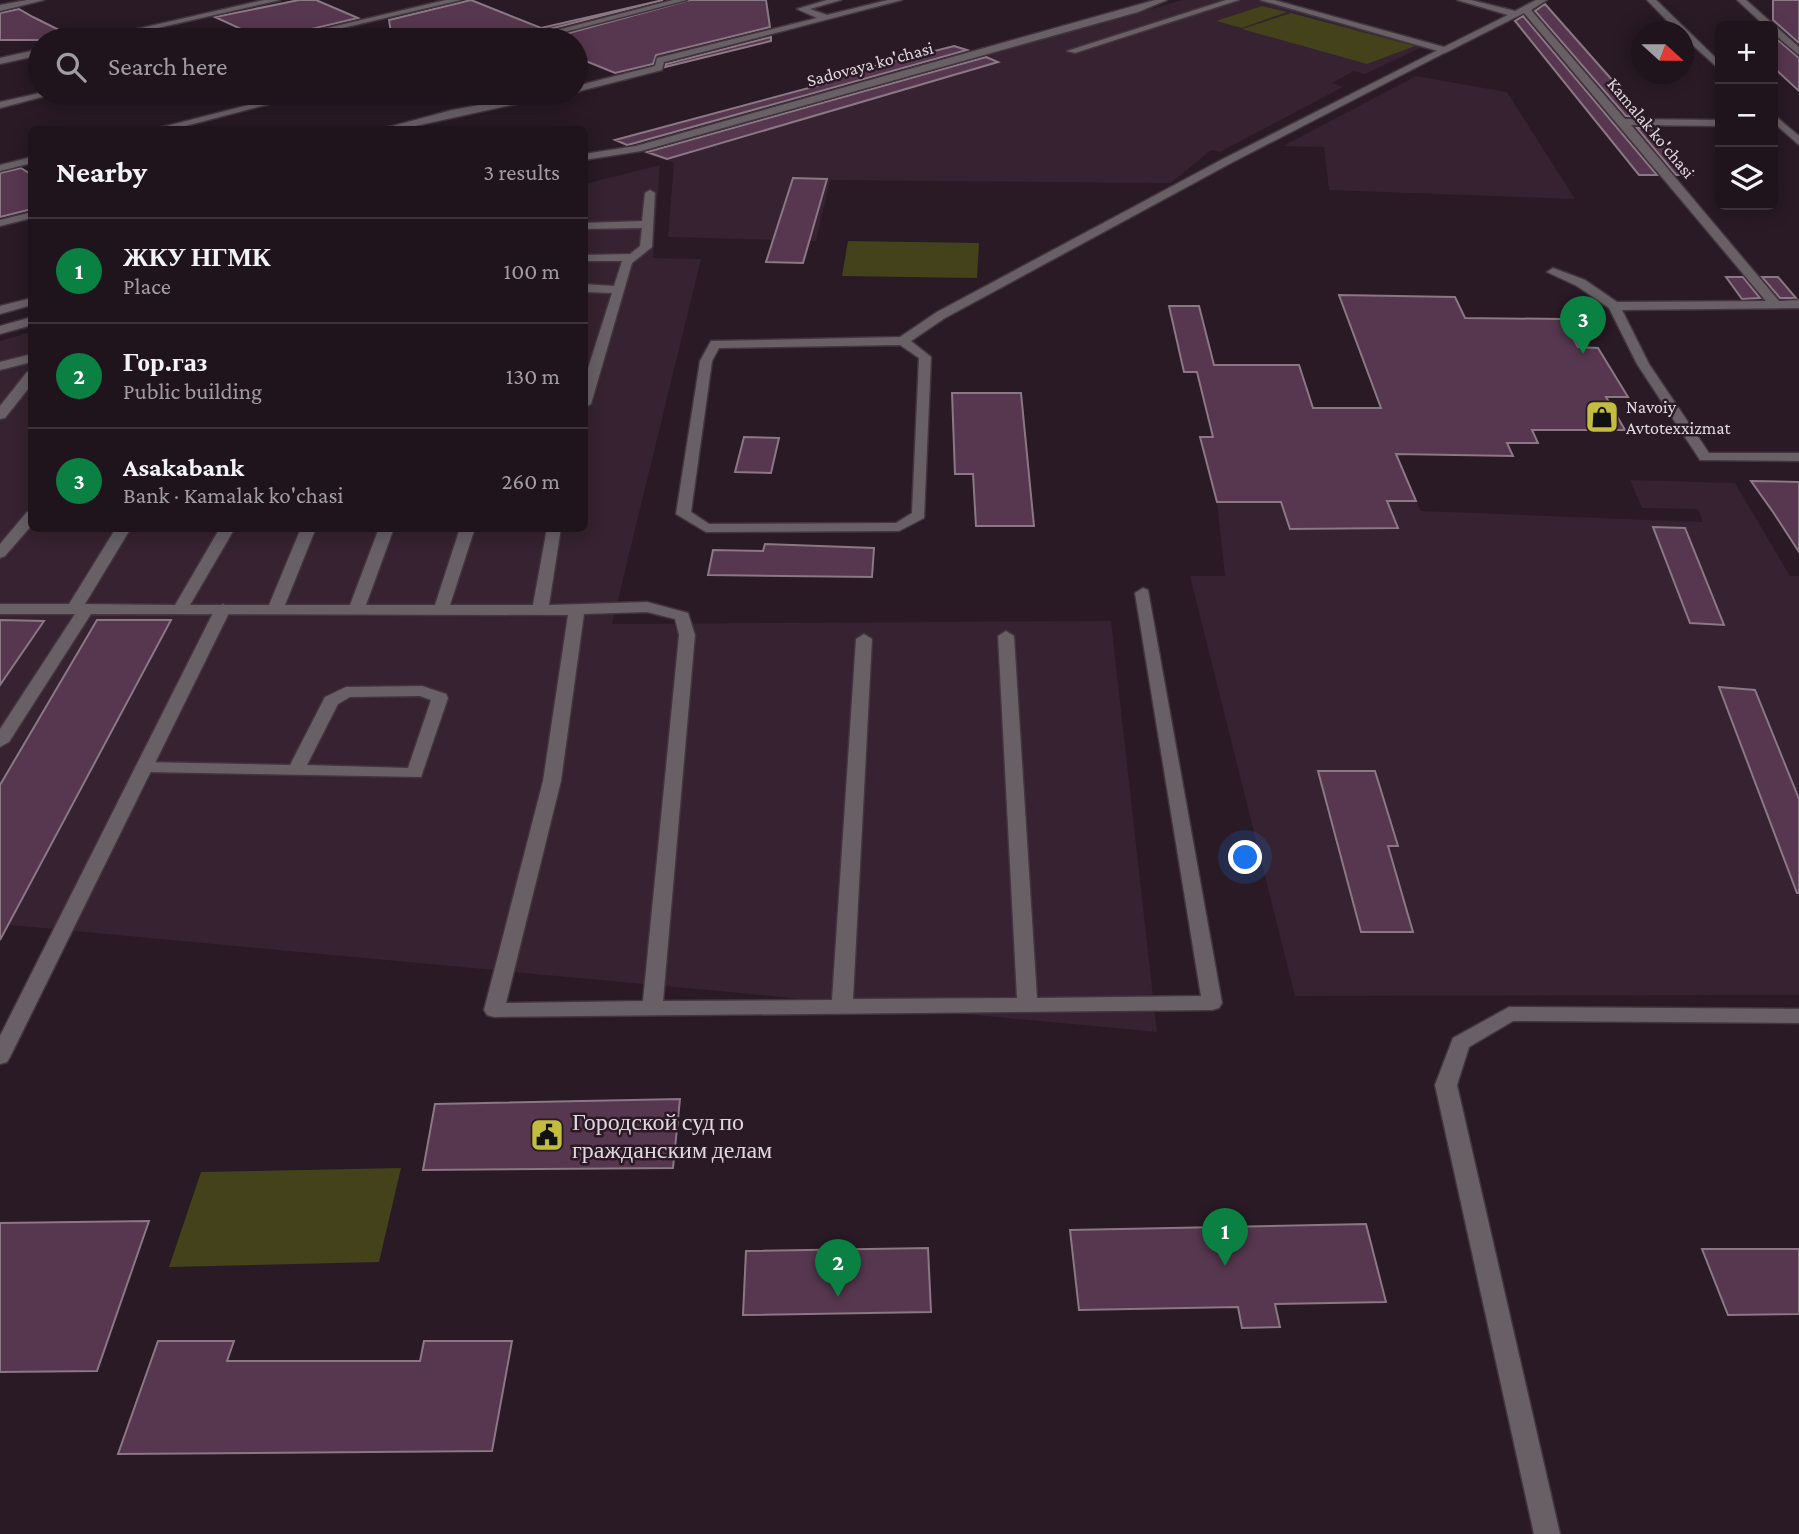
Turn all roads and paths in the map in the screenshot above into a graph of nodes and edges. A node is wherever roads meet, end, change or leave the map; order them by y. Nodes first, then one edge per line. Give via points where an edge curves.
1 (40, 0) edge
2 (276, 0) edge
3 (457, 0) edge
4 (683, 0) edge
5 (837, 0) edge
6 (898, 0) edge
7 (1163, 0) edge
8 (1235, 0) edge
9 (1264, 0) edge
10 (1461, 0) edge
11 (1543, 0) edge
12 (1651, 0) edge
13 (1741, 0) edge
14 (0, 8) edge
15 (1520, 12) junction
16 (827, 18) junction
17 (1765, 21) edge
18 (149, 28) edge
19 (334, 28) edge
20 (572, 28) edge
21 (1778, 33) edge
22 (1444, 50) junction
23 (1072, 51) dead end
24 (1799, 52) edge
25 (28, 55) edge
26 (0, 61) edge
27 (1715, 61) edge
28 (588, 86) edge
29 (28, 99) edge
30 (0, 105) edge
31 (257, 105) edge
32 (496, 105) edge
33 (1623, 122) junction
34 (1715, 123) edge
35 (1778, 124) edge
36 (172, 126) edge
37 (399, 126) edge
38 (1799, 142) edge
39 (588, 157) edge
40 (28, 161) edge
41 (0, 168) edge
42 (650, 193) dead end
43 (28, 216) edge
44 (0, 223) edge
45 (648, 224) junction
46 (588, 226) edge
47 (633, 257) junction
48 (588, 258) edge
49 (1553, 272) dead end
50 (588, 288) edge
51 (617, 290) junction
52 (28, 302) edge
53 (1775, 304) junction
54 (1799, 304) edge
55 (1614, 306) junction
56 (0, 310) edge
57 (28, 322) edge
58 (0, 330) edge
59 (903, 341) junction
60 (28, 359) edge
61 (0, 366) edge
62 (28, 380) edge
63 (588, 390) edge
64 (0, 415) edge
65 (1799, 457) edge
66 (28, 520) edge
67 (122, 532) edge
68 (226, 532) edge
69 (307, 532) edge
70 (386, 532) edge
71 (467, 532) edge
72 (553, 532) edge
73 (0, 552) edge
74 (1143, 593) dead end
75 (0, 609) edge
76 (80, 609) junction
77 (180, 609) junction
78 (223, 609) junction
79 (275, 610) junction
80 (441, 610) junction
81 (540, 610) junction
82 (577, 610) junction
83 (356, 611) junction
84 (1006, 636) dead end
85 (864, 639) dead end
86 (0, 742) edge
87 (144, 767) junction
88 (296, 770) junction
89 (1027, 1005) junction
90 (842, 1007) junction
91 (652, 1008) junction
92 (1799, 1016) edge
93 (0, 1058) edge
94 (1547, 1534) edge

1 - 14 street
2 - 18 street
3 - 19 street
4 - 20 street
5 - 16 street via 801,9
6 - 16 street
7 - 39 street, Sadovaya ko'chasi via 636,149
8 - 23 street
9 - 22 street
10 - 15 street
11 - 15 street
12 - 27 street
13 - 17 street
15 - 22 street
15 - 33 street, Kamalak ko'chasi via 1549,33
16 - 28 street via 660,60 659,68
21 - 24 street
22 - 59 street via 1203,174 941,315
25 - 26 street
29 - 30 street
31 - 36 street
32 - 37 street
33 - 34 street
33 - 53 street, Kamalak ko'chasi
35 - 38 street
40 - 41 street
42 - 45 street
43 - 44 street
45 - 46 street
45 - 47 street via 646,247
47 - 48 street
47 - 51 street
49 - 55 street via 1581,283
50 - 51 street
51 - 63 street
52 - 56 street
53 - 54 street
53 - 55 street
55 - 65 street via 1643,364 1705,457
57 - 58 street
59 - 59 street via 925,357 919,515 899,527 706,528 683,514 706,361 715,344
60 - 61 street
62 - 64 street
66 - 73 street
67 - 76 street
68 - 77 street
69 - 79 street
70 - 83 street
71 - 80 street
72 - 81 street
74 - 89 street via 1212,1003
75 - 76 street
76 - 77 street
76 - 86 street
77 - 78 street
78 - 79 street
78 - 87 street
79 - 83 street
80 - 81 street
80 - 83 street
81 - 82 street
82 - 91 street via 646,607 682,616 687,635
82 - 91 street via 552,781 494,1010
84 - 89 street
85 - 90 street
87 - 88 street
87 - 93 street
88 - 88 street via 415,773 440,698 422,691 346,692 331,701
89 - 90 street
90 - 91 street
92 - 94 street via 1509,1014 1460,1043 1446,1085

